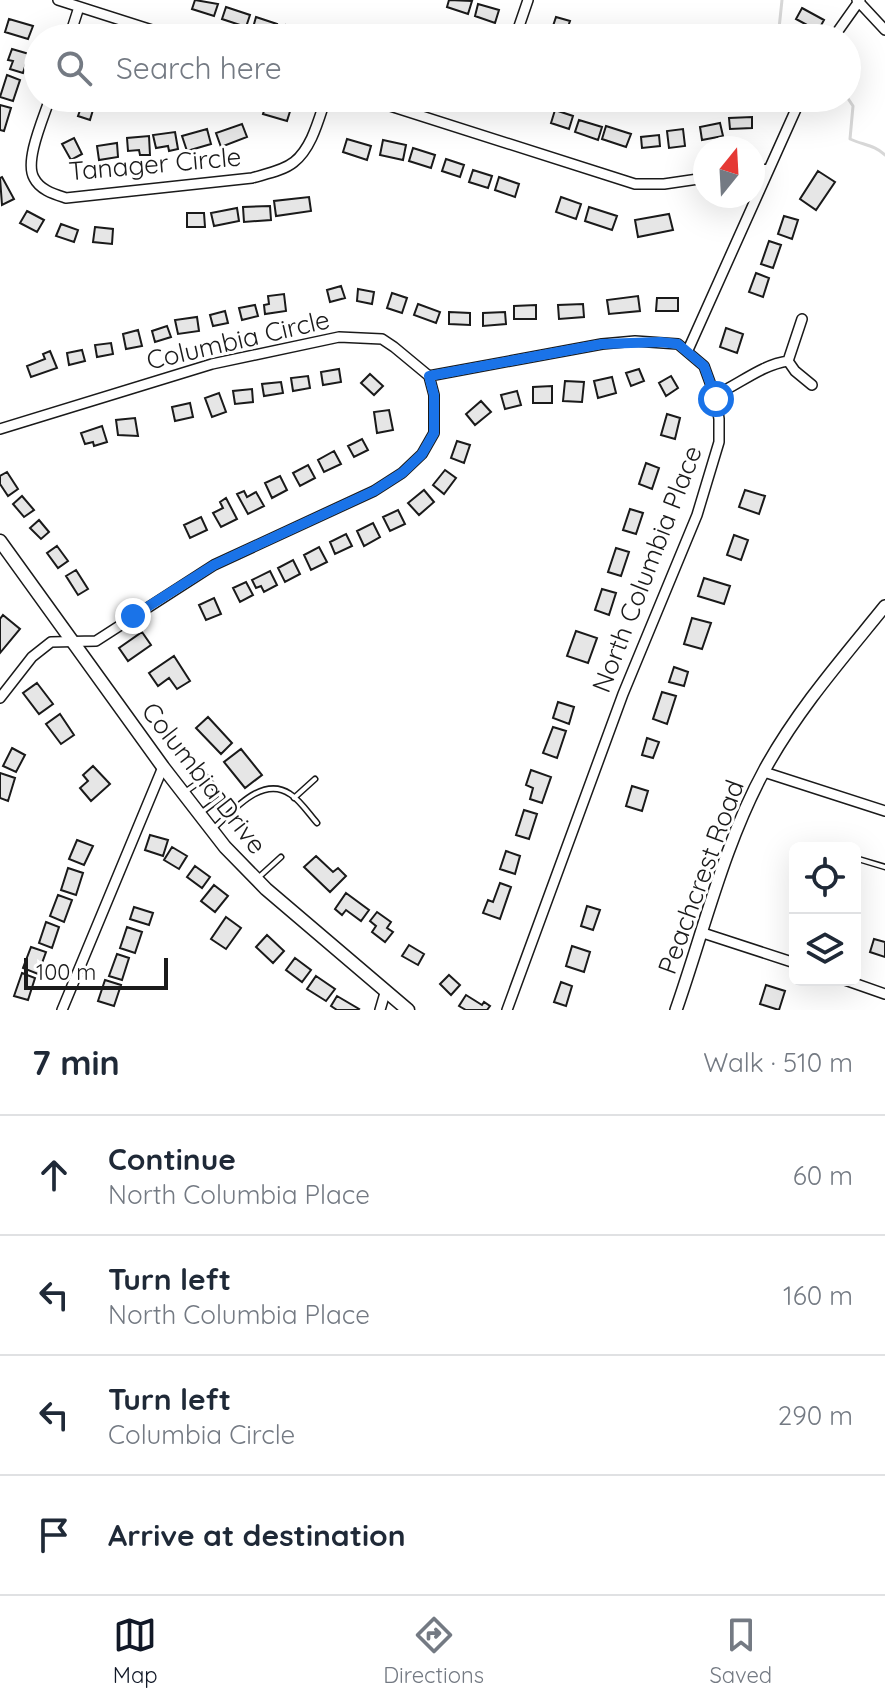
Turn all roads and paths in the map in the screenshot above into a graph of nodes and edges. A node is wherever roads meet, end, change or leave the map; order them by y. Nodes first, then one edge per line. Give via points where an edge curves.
1 (58, 0) edge
2 (528, 0) edge
3 (859, 1) edge
4 (79, 7) junction
5 (74, 24) edge
6 (133, 24) edge
7 (520, 24) edge
8 (843, 24) edge
9 (885, 30) edge
10 (46, 112) edge
11 (320, 112) edge
12 (409, 112) edge
13 (795, 112) edge
14 (769, 169) junction
15 (765, 170) edge
16 (693, 179) edge
17 (802, 319) dead end
18 (688, 350) junction
19 (788, 361) junction
20 (429, 376) junction
21 (812, 385) dead end
22 (715, 395) junction
23 (0, 429) edge
24 (0, 541) edge
25 (885, 606) edge
26 (72, 640) junction
27 (0, 698) edge
28 (163, 767) junction
29 (764, 772) junction
30 (315, 779) dead end
31 (183, 794) junction
32 (294, 798) junction
33 (885, 811) edge
34 (199, 814) junction
35 (317, 823) dead end
36 (212, 830) junction
37 (281, 857) dead end
38 (861, 860) edge
39 (885, 867) edge
40 (257, 879) junction
41 (703, 933) junction
42 (789, 961) edge
43 (861, 986) edge
44 (385, 993) junction
45 (885, 994) edge
46 (62, 1010) edge
47 (380, 1010) edge
48 (408, 1010) edge
49 (507, 1010) edge
50 (676, 1010) edge

1 - 4 street
2 - 7 street
3 - 8 street
3 - 9 street
4 - 5 street
4 - 6 street
10 - 11 street, Tanager Circle via 31,166 34,179 48,192 66,198 252,178 278,170 295,162
12 - 16 street via 635,184
13 - 14 street
14 - 15 street
14 - 18 street
17 - 19 street
18 - 20 street via 660,342 602,344
18 - 22 street, North Columbia Place via 704,366
19 - 21 street
19 - 22 street via 763,368
20 - 23 street, Columbia Circle via 382,339 339,337 212,364
20 - 26 street via 434,433 402,473 214,565 96,641
22 - 49 street, North Columbia Place via 719,442 697,515 623,694
24 - 26 main road, Columbia Drive
25 - 29 street, Peachcrest Road via 806,704
26 - 27 street via 51,642 32,657
26 - 28 main road, Columbia Drive
28 - 31 main road, Columbia Drive
28 - 46 street
29 - 33 street
29 - 41 street, Peachcrest Road
30 - 32 lane
31 - 34 main road, Columbia Drive
31 - 34 lane via 206,777 222,797
32 - 35 lane
32 - 36 lane via 261,790
34 - 36 main road, Columbia Drive
36 - 40 main road, Columbia Drive
37 - 40 lane
38 - 39 lane
40 - 44 main road, Columbia Drive
41 - 42 street
41 - 50 street, Peachcrest Road
43 - 45 street
44 - 47 street
44 - 48 main road, Columbia Drive

